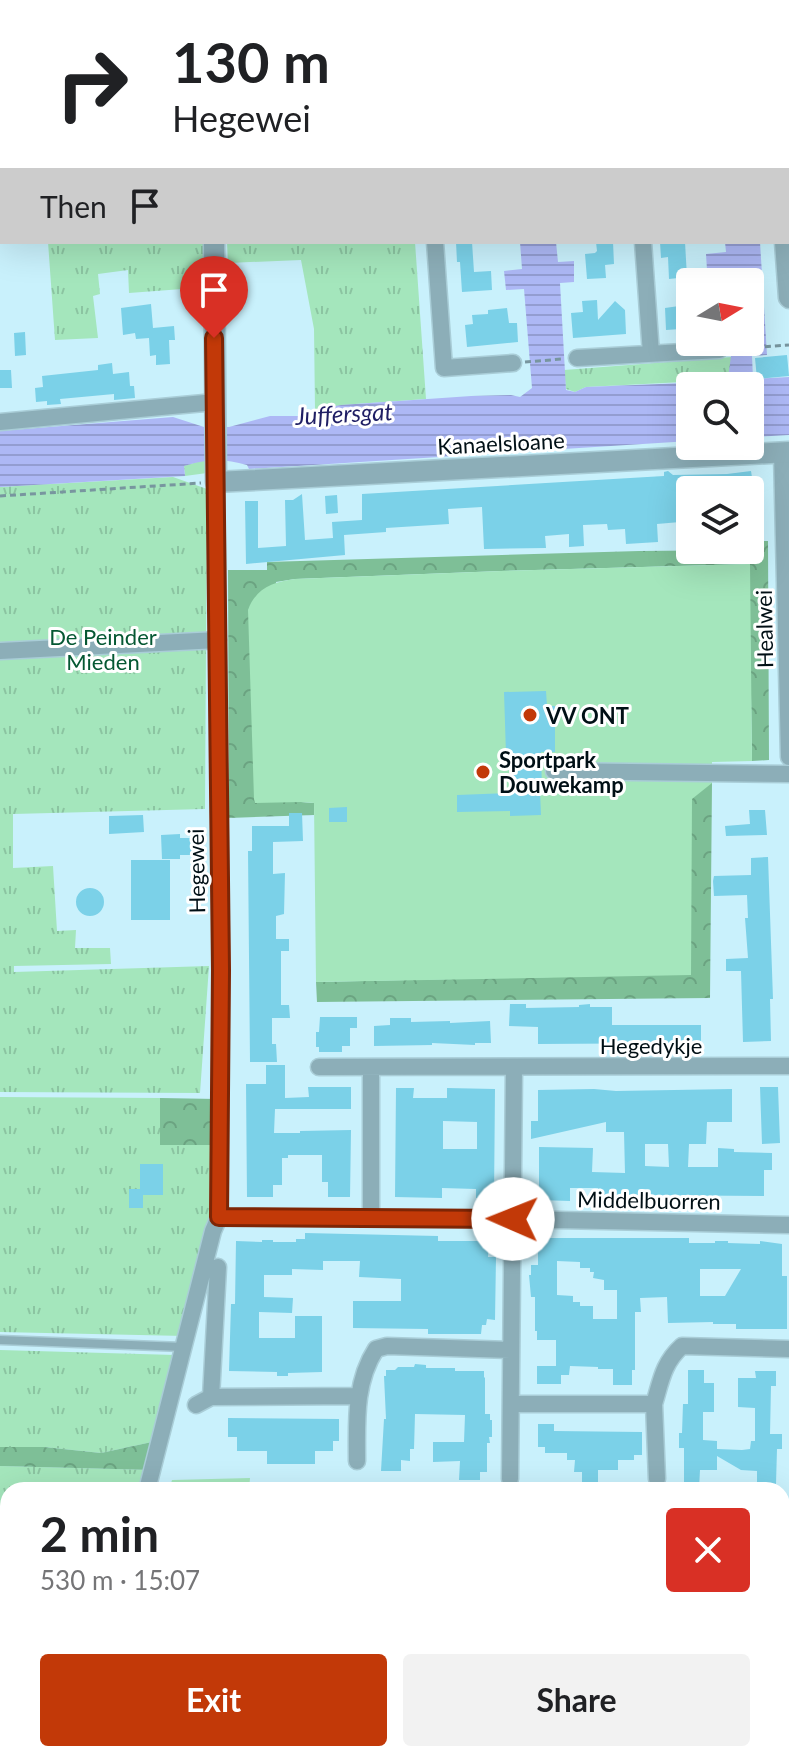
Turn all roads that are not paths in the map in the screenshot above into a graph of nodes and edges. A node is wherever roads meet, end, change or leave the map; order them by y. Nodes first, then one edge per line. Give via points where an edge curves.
1 (214, 244) edge
2 (435, 244) edge
3 (643, 244) edge
4 (783, 244) edge
5 (789, 300) edge
6 (676, 353) edge
7 (651, 354) junction
8 (577, 358) road end
9 (513, 363) road end
10 (215, 410) junction
11 (0, 422) edge
12 (785, 452) edge
13 (216, 477) junction
14 (218, 640) junction
15 (787, 640) edge
16 (0, 651) edge
17 (789, 757) edge
18 (554, 771) dead end
19 (789, 774) edge
20 (789, 1066) edge
21 (319, 1067) dead end
22 (371, 1068) junction
23 (514, 1068) junction
24 (219, 1217) junction
25 (371, 1217) junction
26 (513, 1219) junction
27 (789, 1225) edge
28 (218, 1267) dead end
29 (0, 1340) edge
30 (183, 1347) junction
31 (789, 1349) edge
32 (511, 1350) junction
33 (358, 1396) junction
34 (511, 1404) junction
35 (654, 1404) junction
36 (357, 1461) dead end
37 (510, 1479) dead end
38 (657, 1479) dead end
39 (149, 1482) edge

1 - 10 street, Hegewei
2 - 9 street via 444,368
3 - 7 street
4 - 5 street
6 - 7 street
7 - 8 street
10 - 11 street
10 - 13 street, Hegewei
12 - 13 street, Kanaelsloane
12 - 15 street, Healwei
13 - 14 street, Hegewei
14 - 16 street
14 - 24 street, Hegewei
15 - 17 street, Healwei
18 - 19 street
20 - 23 street, Hegedykje
21 - 22 street, Hegedykje
22 - 23 street, Hegedykje
22 - 25 street
23 - 26 street
24 - 25 street, Middelbuorren
24 - 30 street, Hegewei
25 - 26 street, Middelbuorren
26 - 27 street, Middelbuorren
26 - 32 street
28 - 33 street via 203,1401
29 - 30 lane
30 - 39 street, Hegewei
31 - 35 street via 682,1346 665,1367
32 - 33 street via 376,1349
32 - 34 street
33 - 36 street
34 - 35 street
34 - 37 street
35 - 38 street

